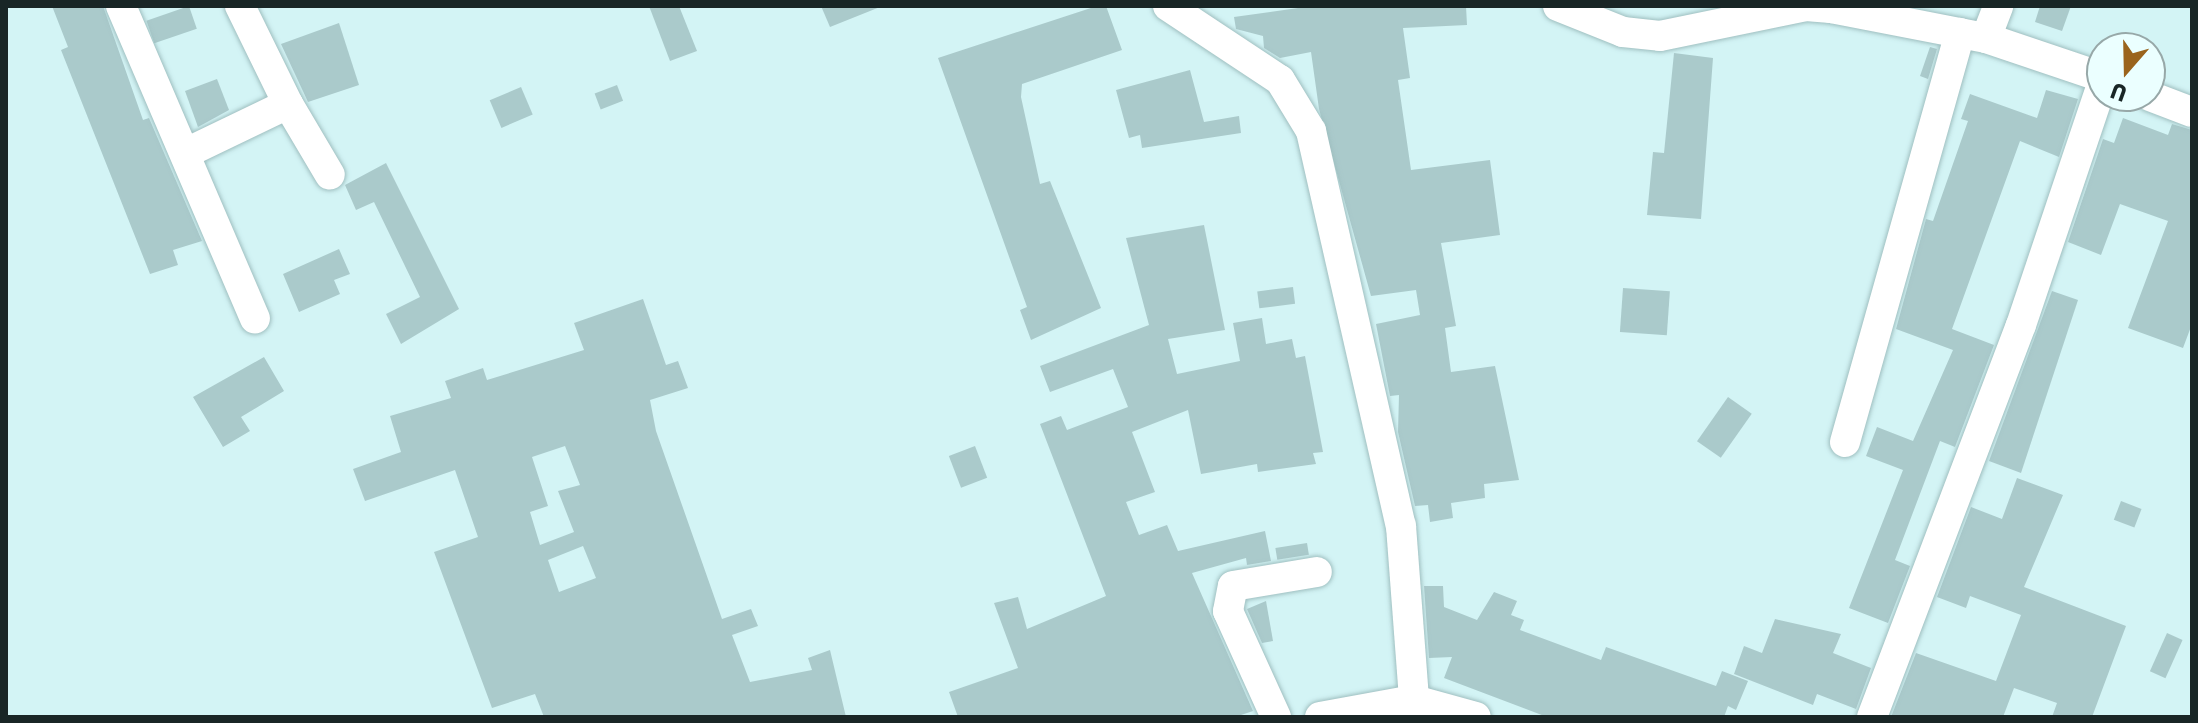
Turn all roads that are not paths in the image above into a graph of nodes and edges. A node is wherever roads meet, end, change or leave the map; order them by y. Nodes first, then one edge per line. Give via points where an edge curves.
1 (121, 6) edge
2 (240, 6) edge
3 (1558, 6) edge
4 (1998, 6) edge
5 (1179, 8) edge
6 (1973, 36) junction
7 (2086, 72) edge
8 (2166, 102) edge
9 (288, 104) junction
10 (2093, 112) edge
11 (2192, 112) edge
12 (186, 153) junction
13 (330, 175) dead end
14 (255, 319) dead end
15 (1845, 442) dead end
16 (1317, 572) dead end
17 (1414, 700) junction
18 (1276, 717) edge
19 (1320, 717) edge
20 (1476, 717) edge
21 (1872, 717) edge

1 - 12 street
2 - 9 street
3 - 6 street via 1623,32 1660,36 1806,6
4 - 6 street
5 - 17 street via 1280,80 1311,131 1401,526
6 - 7 street
6 - 15 street
8 - 11 street
9 - 12 street
9 - 13 street
10 - 21 street via 2021,325
12 - 14 street
16 - 18 street via 1233,586 1228,611
17 - 19 street
17 - 20 street

